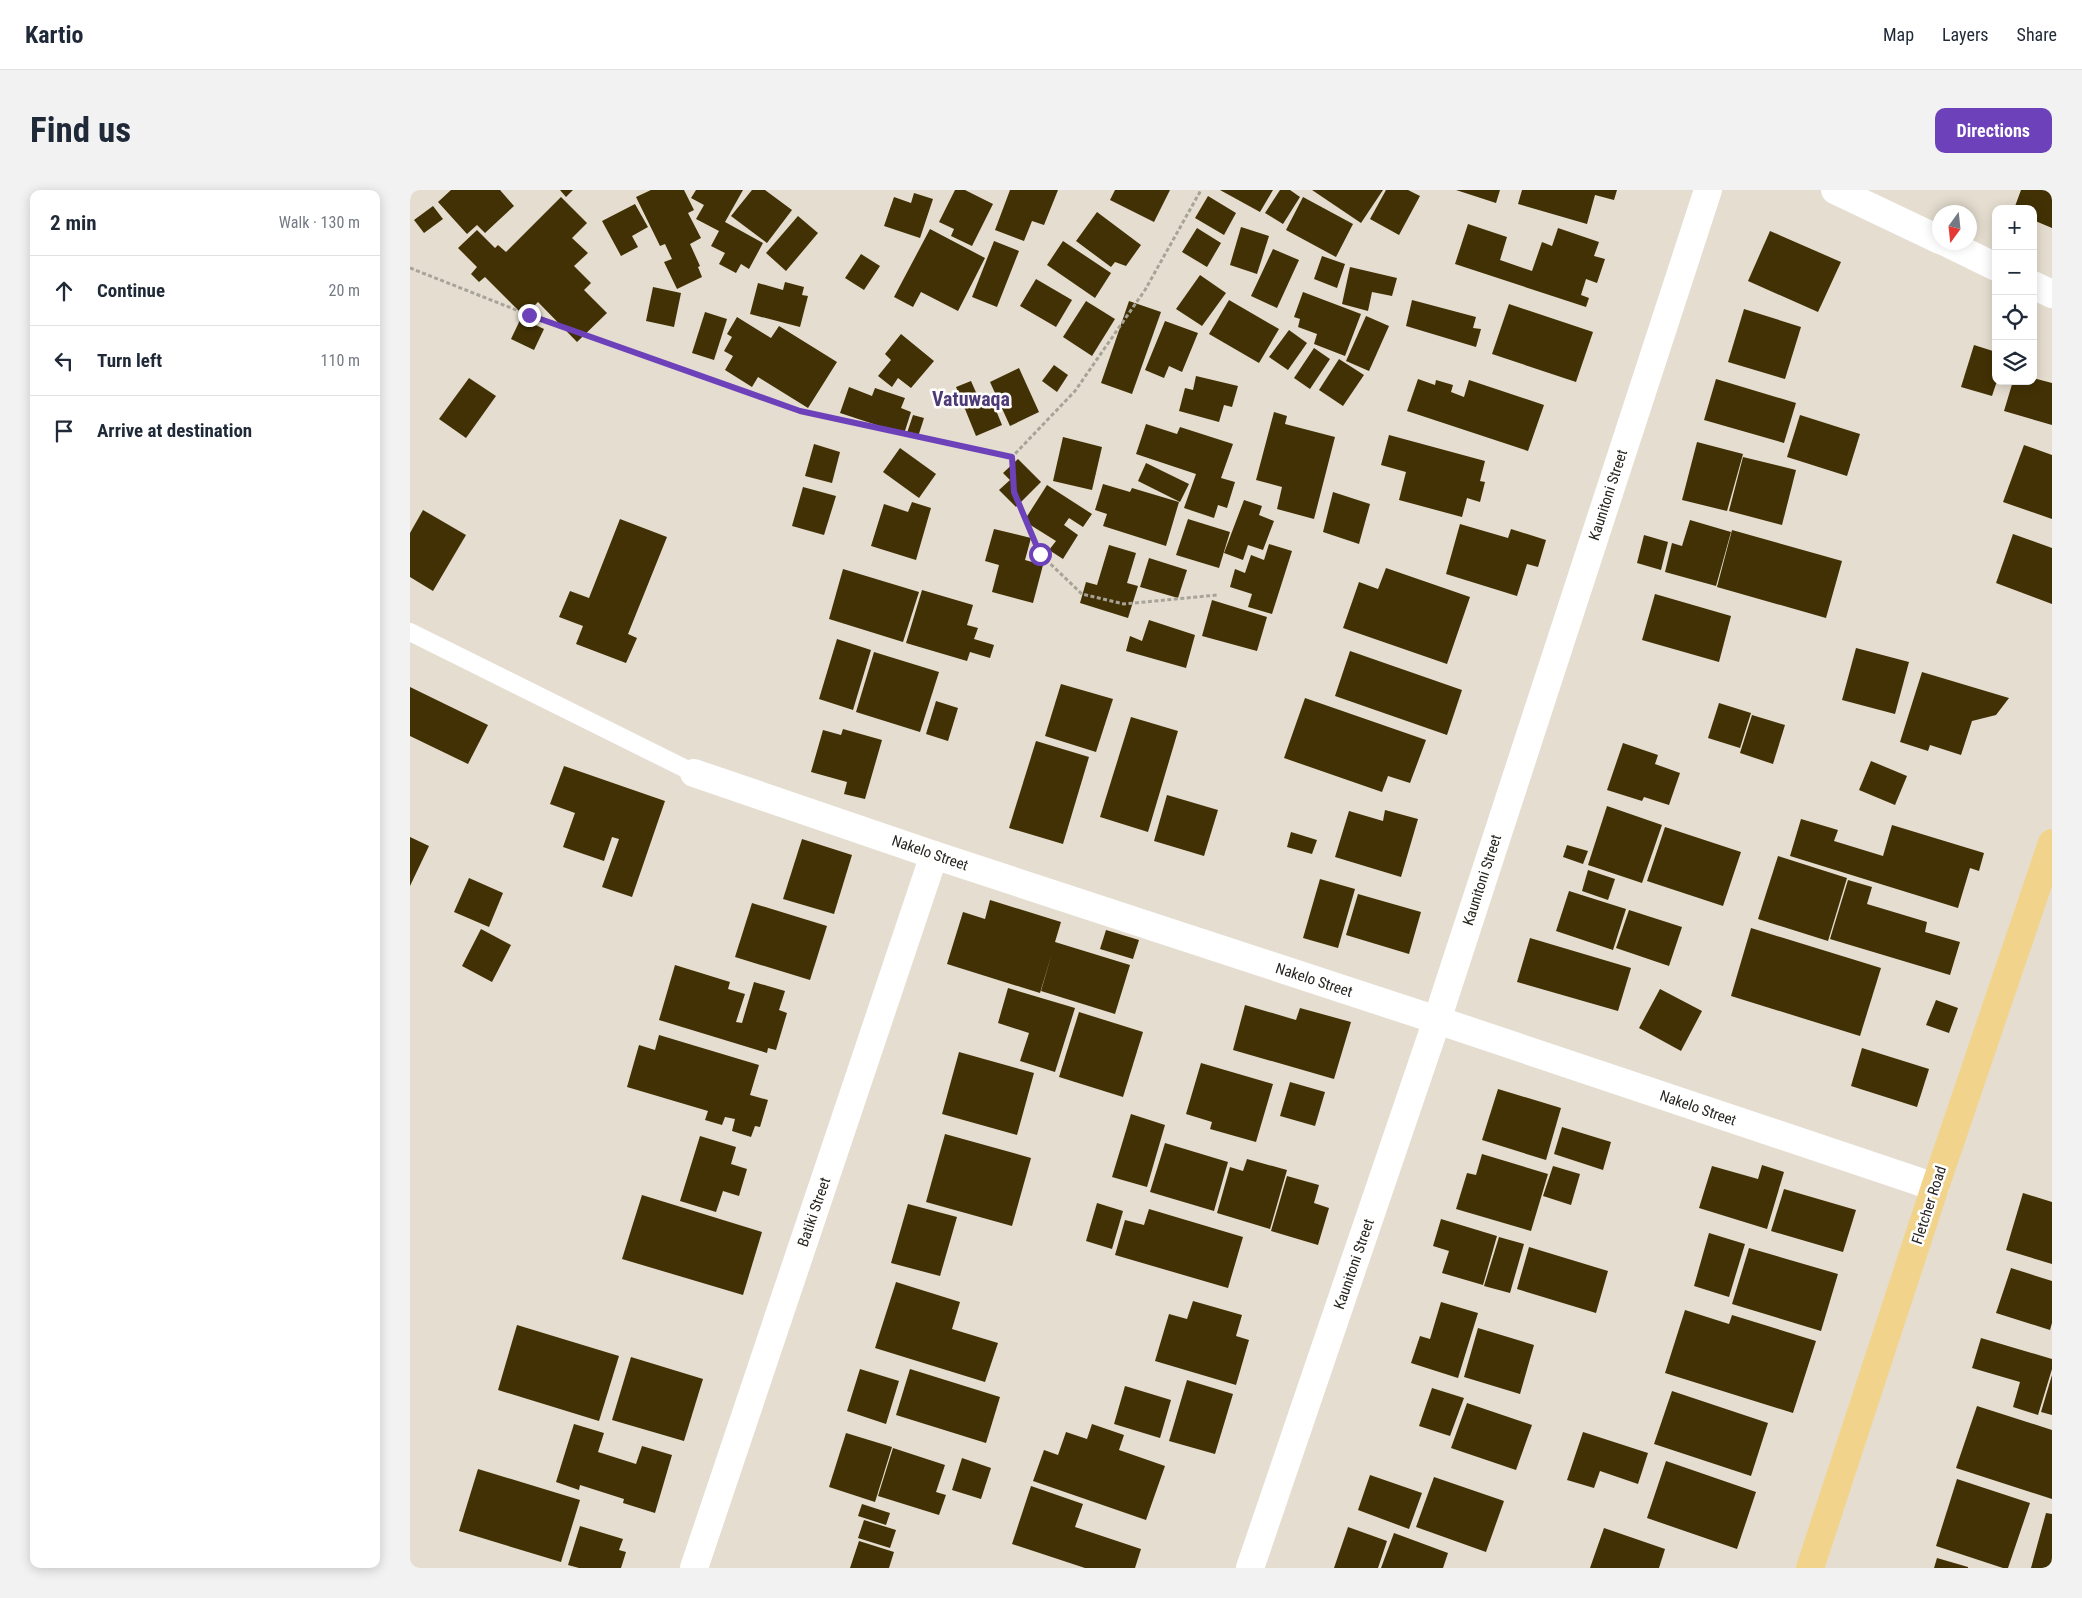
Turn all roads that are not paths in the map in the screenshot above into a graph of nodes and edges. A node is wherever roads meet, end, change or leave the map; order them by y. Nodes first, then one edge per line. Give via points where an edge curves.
1 (1708, 190) edge
2 (1835, 190) edge
3 (1932, 236) edge
4 (1961, 250) edge
5 (1992, 265) edge
6 (2037, 287) edge
7 (2052, 294) edge
8 (410, 632) edge
9 (694, 772) joint
10 (2052, 843) edge
11 (934, 855) junction
12 (1437, 1020) junction
13 (1935, 1187) junction
14 (694, 1568) edge
15 (1250, 1568) edge
16 (1810, 1568) edge

1 - 12 street, Kaunitoni Street
2 - 3 street
4 - 5 street
6 - 7 street
8 - 9 lane
9 - 11 street, Nakelo Street
10 - 13 main road, Fletcher Road
11 - 12 street, Nakelo Street
11 - 14 street, Batiki Street
12 - 13 street, Nakelo Street
12 - 15 street, Kaunitoni Street
13 - 16 main road, Fletcher Road

